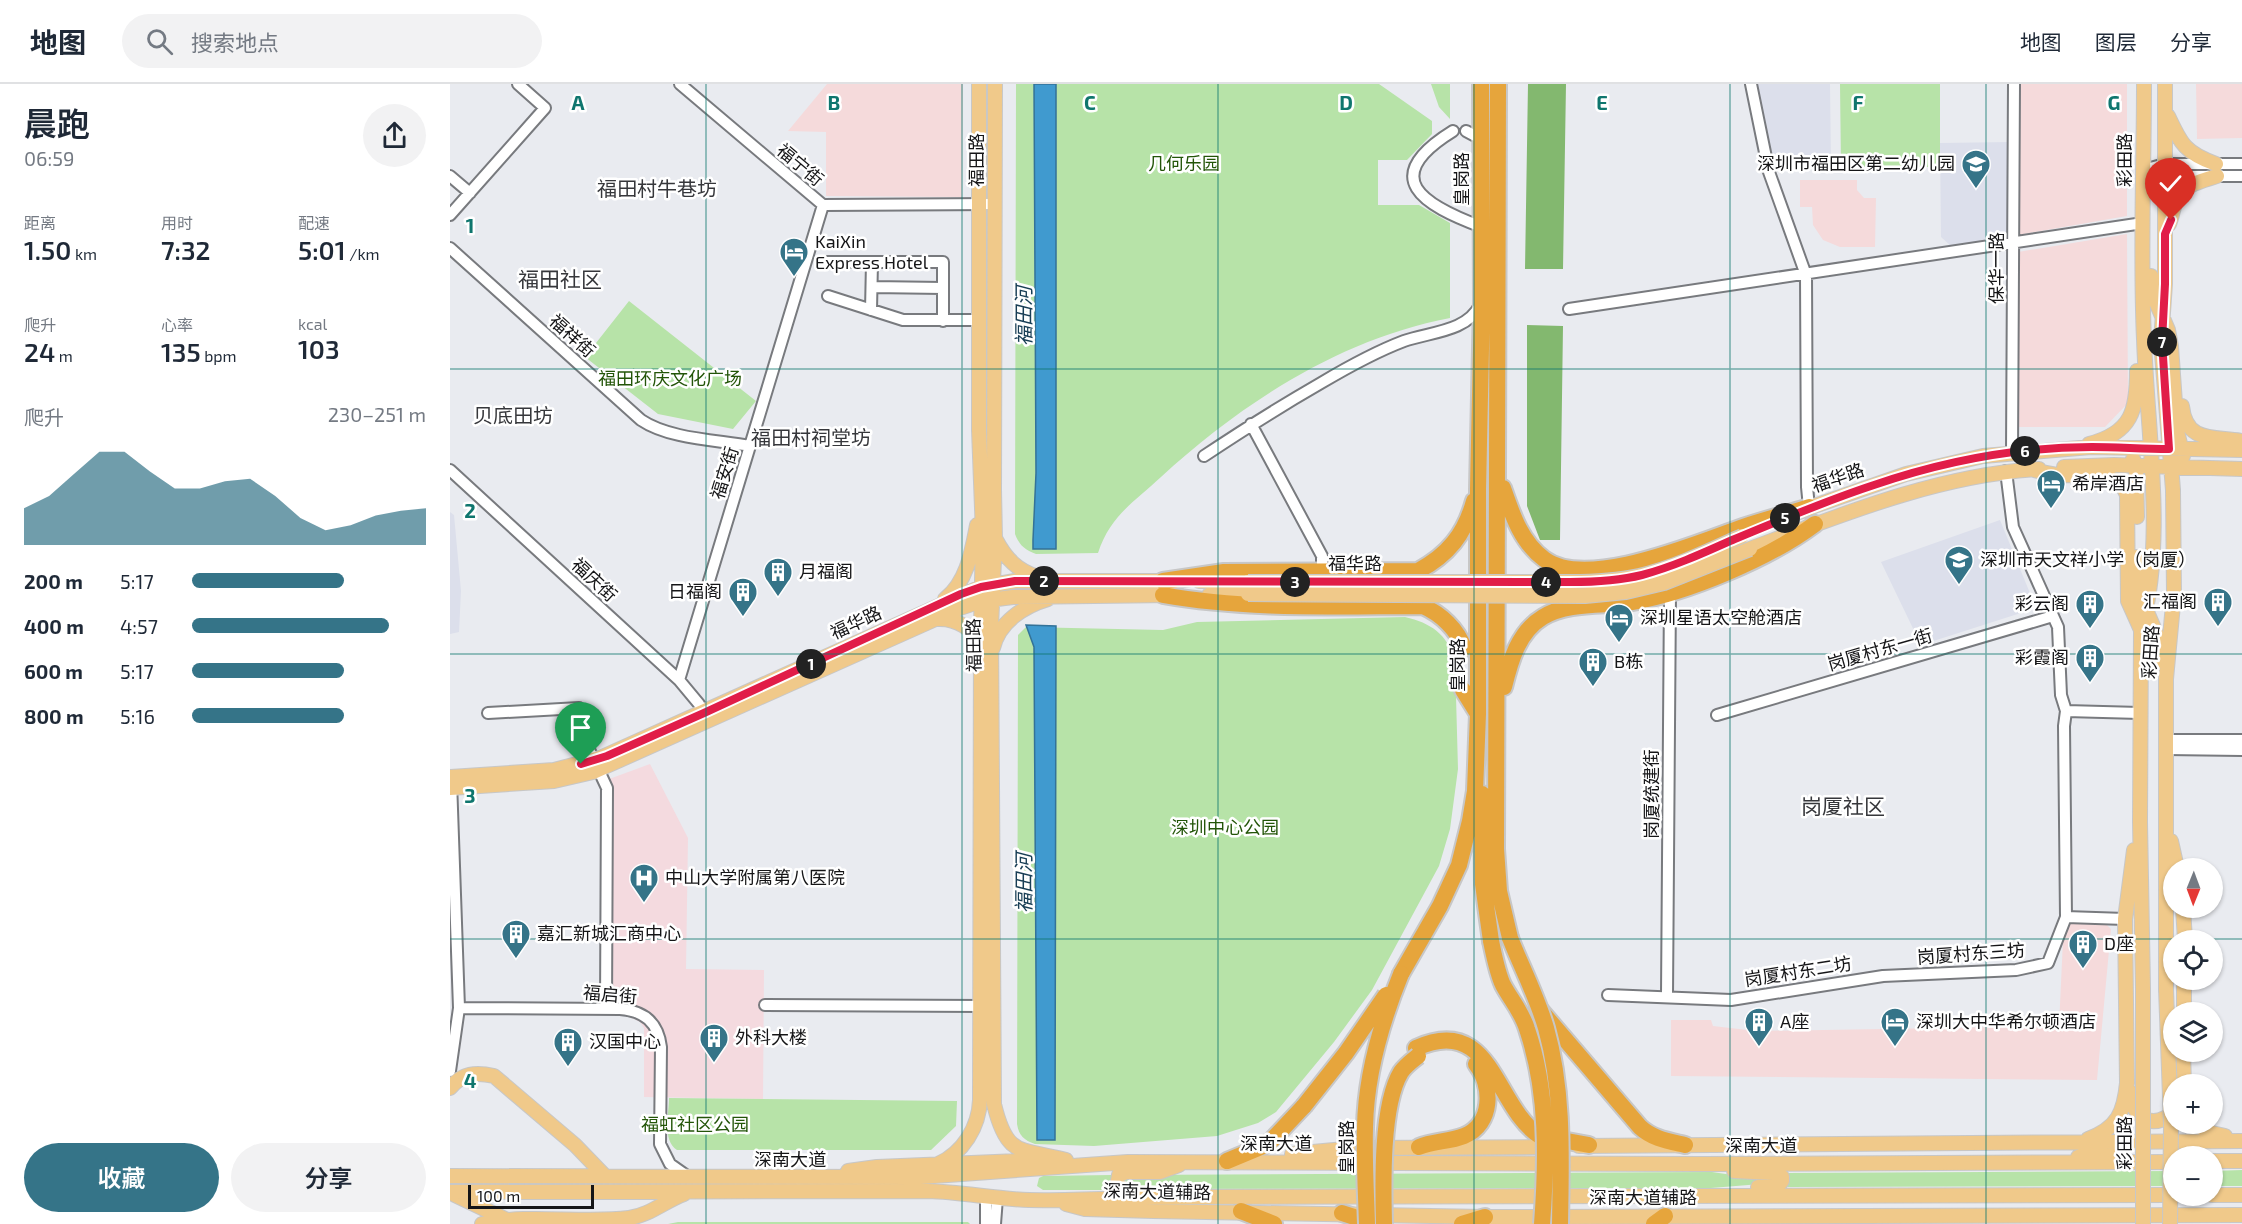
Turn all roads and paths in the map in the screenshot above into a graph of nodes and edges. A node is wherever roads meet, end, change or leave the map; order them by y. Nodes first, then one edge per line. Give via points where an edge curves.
1 (518, 84) edge
2 (680, 84) edge
3 (979, 84) edge
4 (995, 84) edge
5 (1481, 84) edge
6 (1498, 84) edge
7 (1751, 84) edge
8 (2014, 84) edge
9 (2144, 84) edge
10 (2165, 84) edge
11 (2165, 111) junction
12 (1453, 131) dead end
13 (2242, 164) edge
14 (2143, 170) junction
15 (2165, 170) junction
16 (2216, 170) junction
17 (450, 176) edge
18 (2242, 176) edge
19 (470, 193) junction
20 (988, 204) junction
21 (823, 205) junction
22 (450, 215) edge
23 (1482, 227) junction
24 (2143, 230) junction
25 (2165, 234) junction
26 (2013, 243) junction
27 (450, 248) edge
28 (825, 262) dead end
29 (872, 262) junction
30 (1806, 275) junction
31 (2165, 284) junction
32 (872, 287) junction
33 (943, 288) junction
34 (828, 296) dead end
35 (1482, 302) junction
36 (1569, 309) dead end
37 (871, 310) junction
38 (2163, 317) junction
39 (980, 320) junction
40 (943, 321) junction
41 (2144, 336) junction
42 (1251, 424) junction
43 (2242, 441) edge
44 (750, 446) junction
45 (2073, 447) junction
46 (2120, 447) junction
47 (2151, 449) junction
48 (2174, 449) junction
49 (2242, 450) edge
50 (2012, 452) junction
51 (1204, 456) dead end
52 (2136, 466) junction
53 (2152, 466) junction
54 (2170, 467) junction
55 (2190, 468) junction
56 (2030, 469) junction
57 (2242, 469) edge
58 (450, 470) edge
59 (2006, 471) junction
60 (1498, 474) junction
61 (1478, 489) junction
62 (1809, 507) junction
63 (981, 508) junction
64 (1815, 524) junction
65 (995, 538) junction
66 (1746, 542) junction
67 (1577, 569) junction
68 (1322, 572) junction
69 (1404, 572) junction
70 (1049, 581) junction
71 (987, 585) junction
72 (1163, 588) junction
73 (1670, 593) junction
74 (1059, 596) junction
75 (987, 600) junction
76 (1401, 606) junction
77 (1578, 608) junction
78 (2147, 611) junction
79 (936, 612) junction
80 (2053, 616) junction
81 (2141, 630) junction
82 (1464, 648) dead end
83 (986, 654) junction
84 (2166, 679) junction
85 (679, 680) junction
86 (1463, 690) dead end
87 (2141, 692) junction
88 (1498, 708) junction
89 (2066, 711) junction
90 (488, 713) dead end
91 (2140, 713) junction
92 (1478, 714) junction
93 (1717, 715) dead end
94 (706, 717) junction
95 (2166, 724) junction
96 (2242, 740) edge
97 (2166, 744) junction
98 (2242, 750) edge
99 (596, 765) junction
100 (1477, 767) junction
101 (451, 783) edge
102 (2140, 822) junction
103 (2167, 824) junction
104 (2175, 858) edge
105 (2066, 917) junction
106 (2125, 919) junction
107 (1401, 974) junction
108 (1883, 976) joint
109 (1608, 995) dead end
110 (1667, 996) junction
111 (765, 1005) dead end
112 (986, 1006) junction
113 (459, 1008) junction
114 (606, 1008) junction
115 (1541, 1011) junction
116 (1417, 1052) junction
117 (450, 1071) edge
118 (2127, 1083) junction
119 (450, 1088) edge
120 (2163, 1119) edge
121 (2216, 1134) edge
122 (2242, 1140) edge
123 (2083, 1141) junction
124 (2137, 1142) junction
125 (1685, 1144) junction
126 (1876, 1144) junction
127 (1589, 1146) junction
128 (1419, 1147) junction
129 (1366, 1155) junction
130 (1066, 1160) junction
131 (1227, 1161) junction
132 (2223, 1161) edge
133 (2242, 1161) edge
134 (1186, 1162) junction
135 (2051, 1162) junction
136 (2163, 1162) edge
137 (1964, 1163) junction
138 (938, 1164) junction
139 (1703, 1164) junction
140 (1091, 1165) junction
141 (604, 1175) junction
142 (450, 1176) edge
143 (828, 1178) junction
144 (694, 1185) junction
145 (450, 1193) edge
146 (1703, 1195) junction
147 (2163, 1195) edge
148 (2223, 1195) edge
149 (2242, 1195) edge
150 (1954, 1196) junction
151 (2064, 1196) junction
152 (991, 1197) junction
153 (1154, 1197) junction
154 (1426, 1198) junction
155 (1045, 1200) junction
156 (1241, 1211) junction
157 (1342, 1213) junction
158 (2127, 1214) junction
159 (1880, 1216) junction
160 (2053, 1216) junction
161 (2242, 1216) edge
162 (1485, 1217) junction
163 (508, 1220) junction
164 (1562, 1220) edge
165 (1659, 1220) edge
166 (1832, 1220) edge
167 (482, 1224) edge
168 (986, 1224) edge
169 (996, 1224) edge
170 (1274, 1224) edge
171 (1367, 1224) edge
172 (1376, 1224) edge
173 (1384, 1224) edge
174 (1462, 1224) edge
175 (1542, 1224) edge
176 (2097, 1224) edge
177 (2143, 1224) edge
178 (2170, 1224) edge
179 (2209, 1224) edge

1 - 19 street via 545,108
2 - 21 street, 福宁街
3 - 20 main road, 福田路
4 - 20 main road, 福田路
5 - 23 highway, 皇岗路
6 - 60 highway, 皇岗路
7 - 30 street via 1769,172
8 - 26 street, 保华一路
9 - 14 main road, 彩田路
10 - 11 main road, 彩田路
11 - 15 main road, 彩田路
11 - 16 main road via 2184,148
12 - 23 street via 1419,157 1416,187 1437,208
13 - 16 street
14 - 15 street
14 - 24 main road, 彩田路
15 - 16 street
15 - 25 main road, 彩田路
16 - 18 street
16 - 25 main road via 2180,193
17 - 19 street
19 - 22 street
20 - 21 street, 福宁街
20 - 39 main road, 福田路
20 - 65 main road, 福田路
21 - 44 street, 福安街
23 - 35 highway, 皇岗路
24 - 26 street
24 - 38 main road via 2153,296
24 - 41 main road, 彩田路
25 - 31 main road, 彩田路
26 - 30 street
26 - 50 street, 保华一路
27 - 44 street, 福祥街 via 640,420 671,433
28 - 29 street
29 - 32 street
29 - 33 street via 943,262
30 - 36 street
30 - 62 street
31 - 38 main road, 彩田路
31 - 43 main road via 2179,349 2184,417 2199,435
32 - 33 street
32 - 37 street
33 - 40 street
34 - 37 street
35 - 42 street via 1465,322 1393,345 1351,365
35 - 61 highway, 皇岗路
37 - 40 street via 903,320
38 - 48 main road, 彩田路 via 2162,363
39 - 40 street
39 - 63 main road, 福田路
41 - 45 main road via 2137,367 2136,403 2128,421 2111,435
41 - 47 main road, 彩田路
42 - 51 street
42 - 68 street via 1322,556
44 - 85 street, 福安街
45 - 46 main road, 福华路
45 - 50 main road, 福华路
46 - 47 main road, 福华路
46 - 52 main road
47 - 48 main road, 福华路
47 - 53 main road, 彩田路
48 - 49 main road, 福华路
48 - 54 main road, 彩田路
48 - 55 main road
50 - 62 main road, 福华路 via 1906,474
52 - 53 main road, 福华路
52 - 56 main road, 福华路
52 - 78 main road via 2138,591
53 - 54 main road, 福华路
53 - 78 main road, 彩田路 via 2152,586
54 - 55 main road, 福华路
54 - 84 main road, 彩田路 via 2174,594
55 - 57 main road, 福华路
56 - 59 main road, 福华路
56 - 81 main road, 彩田路 via 2056,475 2104,476 2126,490 2128,601
58 - 85 street, 福庆街
59 - 64 main road, 福华路 via 1911,494
59 - 80 street via 2013,527
60 - 67 highway via 1512,514 1534,550 1557,566
60 - 88 highway, 皇岗路
61 - 69 highway via 1472,510 1445,554 1418,571
61 - 92 highway, 皇岗路
62 - 66 main road, 福华路
62 - 67 highway via 1651,559
63 - 71 main road, 福田路
63 - 79 main road via 965,571
64 - 66 main road, 福华路
64 - 73 highway via 1776,550
65 - 70 main road via 1011,563
65 - 71 main road, 福田路
66 - 72 main road, 福华路, bridge via 1664,583 1585,596
67 - 77 highway via 1566,573 1559,589 1563,600
68 - 69 highway
68 - 72 highway via 1224,572
69 - 76 highway via 1415,591 1410,601
70 - 71 main road, 福华路
70 - 72 main road, 福华路
71 - 75 main road, 福田路
71 - 79 main road, 福华路
72 - 74 main road, 福华路
72 - 76 highway via 1199,602
73 - 77 highway
73 - 110 street, 岗厦统建街
74 - 75 main road, 福华路
74 - 83 main road via 1028,607 1006,624
75 - 79 main road, 福华路
75 - 83 main road, 福田路
76 - 82 highway via 1432,610 1455,632
77 - 88 highway via 1544,616 1528,630 1512,658
78 - 81 main road, 彩田路
78 - 84 main road via 2159,640
79 - 83 main road via 964,625
79 - 94 main road, 福华路
80 - 89 street via 2058,627 2061,694
80 - 93 street, 岗厦村东一街
81 - 87 main road, 彩田路
83 - 112 main road, 福田路 via 993,770
84 - 95 main road, 彩田路
85 - 94 street, 福庆街
86 - 92 highway
87 - 91 main road, 彩田路
87 - 95 main road via 2148,667 2156,666
88 - 115 highway, 皇岗路, bridge via 1497,868 1501,903 1510,938
89 - 91 street
89 - 105 street
90 - 99 street via 579,708 583,735
91 - 102 main road, 彩田路
92 - 100 highway, 皇岗路
94 - 99 main road, 福华路
95 - 97 main road, 彩田路
96 - 97 street
97 - 98 street
97 - 103 main road, 彩田路
99 - 101 main road, 福华路
99 - 114 street via 607,788
100 - 107 highway, 皇岗路 via 1459,865
100 - 175 highway, bridge via 1484,815 1484,898 1491,941 1503,985 1522,1014 1540,1078 1545,1137
101 - 113 street
102 - 106 main road
102 - 177 main road, 彩田路, bridge
103 - 104 main road
103 - 178 main road, 彩田路, bridge
105 - 106 street
105 - 108 street, 岗厦村东三坊 via 2048,963 2016,970
106 - 118 main road
107 - 129 highway, 皇岗路, bridge via 1383,1022 1371,1072
107 - 131 highway, bridge via 1304,1106 1271,1141
108 - 110 street, 岗厦村东二坊 via 1731,1000
109 - 110 street, 岗厦村东二坊
111 - 112 street
112 - 130 main road, 福田路 via 994,1104 1004,1135 1020,1150
112 - 138 main road, 福田路 via 977,1119 954,1156
113 - 114 street, 福启街
113 - 117 street
114 - 144 street, 福启街 via 641,1013 657,1031 661,1047 660,1144 674,1168
115 - 125 highway via 1646,1132
115 - 164 highway, 皇岗路, bridge via 1554,1058 1558,1093
116 - 127 highway via 1441,1040 1465,1045 1485,1060 1518,1115 1534,1132
116 - 128 highway via 1445,1048 1464,1054 1483,1073 1488,1091 1482,1119 1471,1133
116 - 129 highway via 1399,1059 1388,1076
116 - 173 highway, bridge via 1400,1073 1391,1104 1384,1161
118 - 120 main road via 2139,1116
118 - 123 main road via 2120,1116 2108,1129
119 - 141 main road via 473,1073 494,1076
121 - 122 main road
122 - 124 main road, 深南大道辅路
123 - 124 main road, 深南大道辅路
123 - 126 main road, 深南大道辅路
124 - 135 main road
125 - 126 main road, 深南大道辅路
125 - 127 main road, 深南大道辅路
126 - 137 main road
127 - 128 main road, 深南大道辅路
128 - 131 main road, 深南大道辅路 via 1355,1148
129 - 171 highway, 皇岗路, bridge
130 - 138 main road
130 - 140 main road
131 - 134 main road, 深南大道
131 - 139 main road, 深南大道
132 - 133 main road
134 - 140 main road, 深南大道
134 - 153 main road via 1160,1172 1119,1175 1120,1190
135 - 136 main road, 深南大道
135 - 137 main road, 深南大道
137 - 139 main road, 深南大道
138 - 143 main road via 862,1168
139 - 146 main road via 1736,1172 1778,1174 1782,1181 1778,1186 1736,1188
140 - 143 main road, 深南大道 via 921,1178
141 - 142 main road, 深南大道
141 - 144 main road, 深南大道
143 - 144 main road, 深南大道
144 - 145 main road, 深南大道
144 - 152 main road, 深南大道 via 963,1192
144 - 163 main road via 650,1212 627,1219
145 - 163 main road
146 - 150 main road, 深南大道
146 - 154 main road, 深南大道
147 - 151 main road, 深南大道
148 - 149 main road
150 - 151 main road, 深南大道
150 - 159 main road
151 - 158 main road
152 - 155 main road, 深南大道
152 - 168 street
152 - 169 street
153 - 154 main road, 深南大道
153 - 155 main road, 深南大道
154 - 164 main road
155 - 156 main road, 深南大道辅路 via 1085,1209
156 - 157 main road, 深南大道辅路
156 - 170 highway
157 - 162 main road, 深南大道辅路
157 - 172 highway
158 - 160 main road, 深南大道辅路
158 - 161 main road, 深南大道辅路
159 - 160 main road, 深南大道辅路
159 - 166 main road, 深南大道辅路
160 - 176 main road
161 - 179 main road
162 - 164 main road, 深南大道辅路
162 - 174 highway
163 - 167 main road
164 - 165 main road, 深南大道辅路
165 - 166 main road, 深南大道辅路

